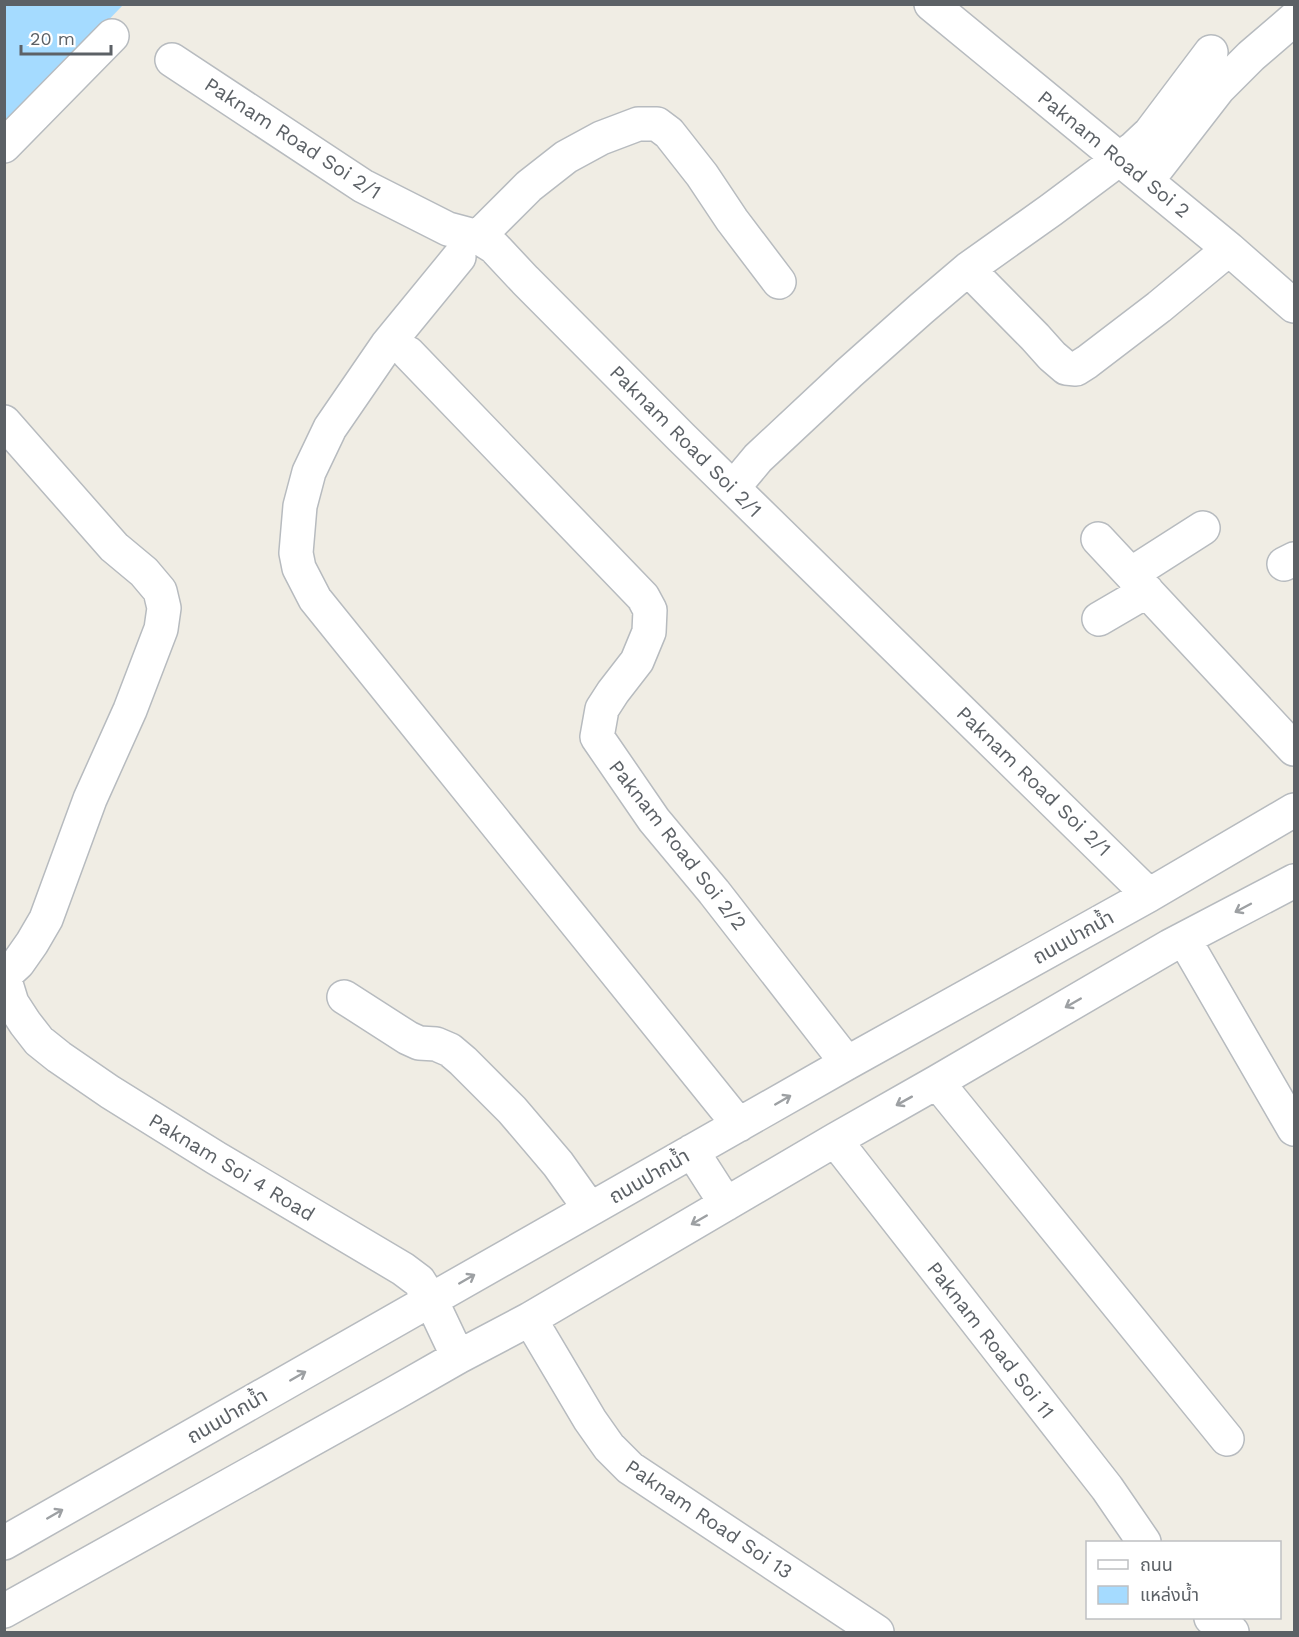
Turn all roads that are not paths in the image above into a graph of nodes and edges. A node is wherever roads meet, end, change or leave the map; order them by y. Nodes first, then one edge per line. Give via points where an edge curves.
1 (931, 4) edge
2 (1294, 19) edge
3 (112, 36) dead end
4 (1210, 52) dead end
5 (172, 60) dead end
6 (4, 146) edge
7 (1119, 159) junction
8 (1147, 182) junction
9 (468, 247) junction
10 (1229, 249) junction
11 (968, 269) junction
12 (779, 282) dead end
13 (1294, 306) edge
14 (408, 353) dead end
15 (4, 422) edge
16 (733, 488) junction
17 (1203, 528) dead end
18 (1098, 539) dead end
19 (1139, 582) junction
20 (1099, 619) dead end
21 (1294, 749) edge
22 (1294, 810) edge
23 (1294, 881) edge
24 (1149, 894) junction
25 (1184, 939) junction
26 (4, 977) edge
27 (344, 997) dead end
28 (847, 1064) junction
29 (937, 1083) junction
30 (739, 1125) junction
31 (1294, 1129) edge
32 (835, 1140) junction
33 (692, 1151) junction
34 (726, 1204) junction
35 (590, 1209) junction
36 (432, 1300) junction
37 (531, 1318) junction
38 (458, 1357) junction
39 (1227, 1439) dead end
40 (1143, 1541) edge
41 (4, 1543) edge
42 (4, 1611) edge
43 (1214, 1619) edge
44 (877, 1632) edge
45 (1232, 1632) edge

1 - 7 street, Paknam Road Soi 2
2 - 8 street via 1219,88
3 - 6 street
4 - 7 street via 1150,133
5 - 9 street, Paknam Road Soi 2/1 via 363,186 448,230
7 - 8 street, Paknam Road Soi 2
7 - 11 street
8 - 10 street, Paknam Road Soi 2
9 - 12 street via 529,186 566,158 601,138 638,124 657,124 696,167
9 - 16 street, Paknam Road Soi 2/1 via 494,247
9 - 30 street via 387,345 330,428 309,472 300,506 296,553 299,568 315,599
10 - 11 street via 1076,369 1066,368 1052,356
10 - 13 street, Paknam Road Soi 2
11 - 16 street via 840,380 758,458
14 - 28 street, Paknam Road Soi 2/2 via 643,597 650,610 649,632 637,661 602,710 597,737 654,820
15 - 26 street via 114,547 144,572 160,591 164,608 158,639 90,800 46,919 18,963
16 - 24 street, Paknam Road Soi 2/1
17 - 19 street
18 - 19 street
19 - 20 street
19 - 21 street
22 - 24 street, ถนนปากน้ำ
23 -> 25 street
24 - 28 street, ถนนปากน้ำ
25 -> 29 street
25 - 31 street
26 - 36 street, Paknam Soi 4 Road via 12,1003 25,1023 59,1057 206,1152 403,1269 419,1281
27 - 35 street via 408,1038 436,1044 464,1060 558,1164
30 -> 28 street, ถนนปากน้ำ
29 -> 32 street
29 - 39 street
30 - 33 street, ถนนปากน้ำ
32 - 34 street
32 - 40 street, Paknam Road Soi 11 via 1107,1488
33 - 34 street
33 - 35 street, ถนนปากน้ำ
34 -> 37 street
36 -> 35 street, ถนนปากน้ำ
36 - 38 street, Paknam Soi 4 Road
41 -> 36 street, ถนนปากน้ำ
37 - 38 street
37 - 44 street, Paknam Road Soi 13 via 590,1420 630,1468
38 - 42 street
43 - 45 street

